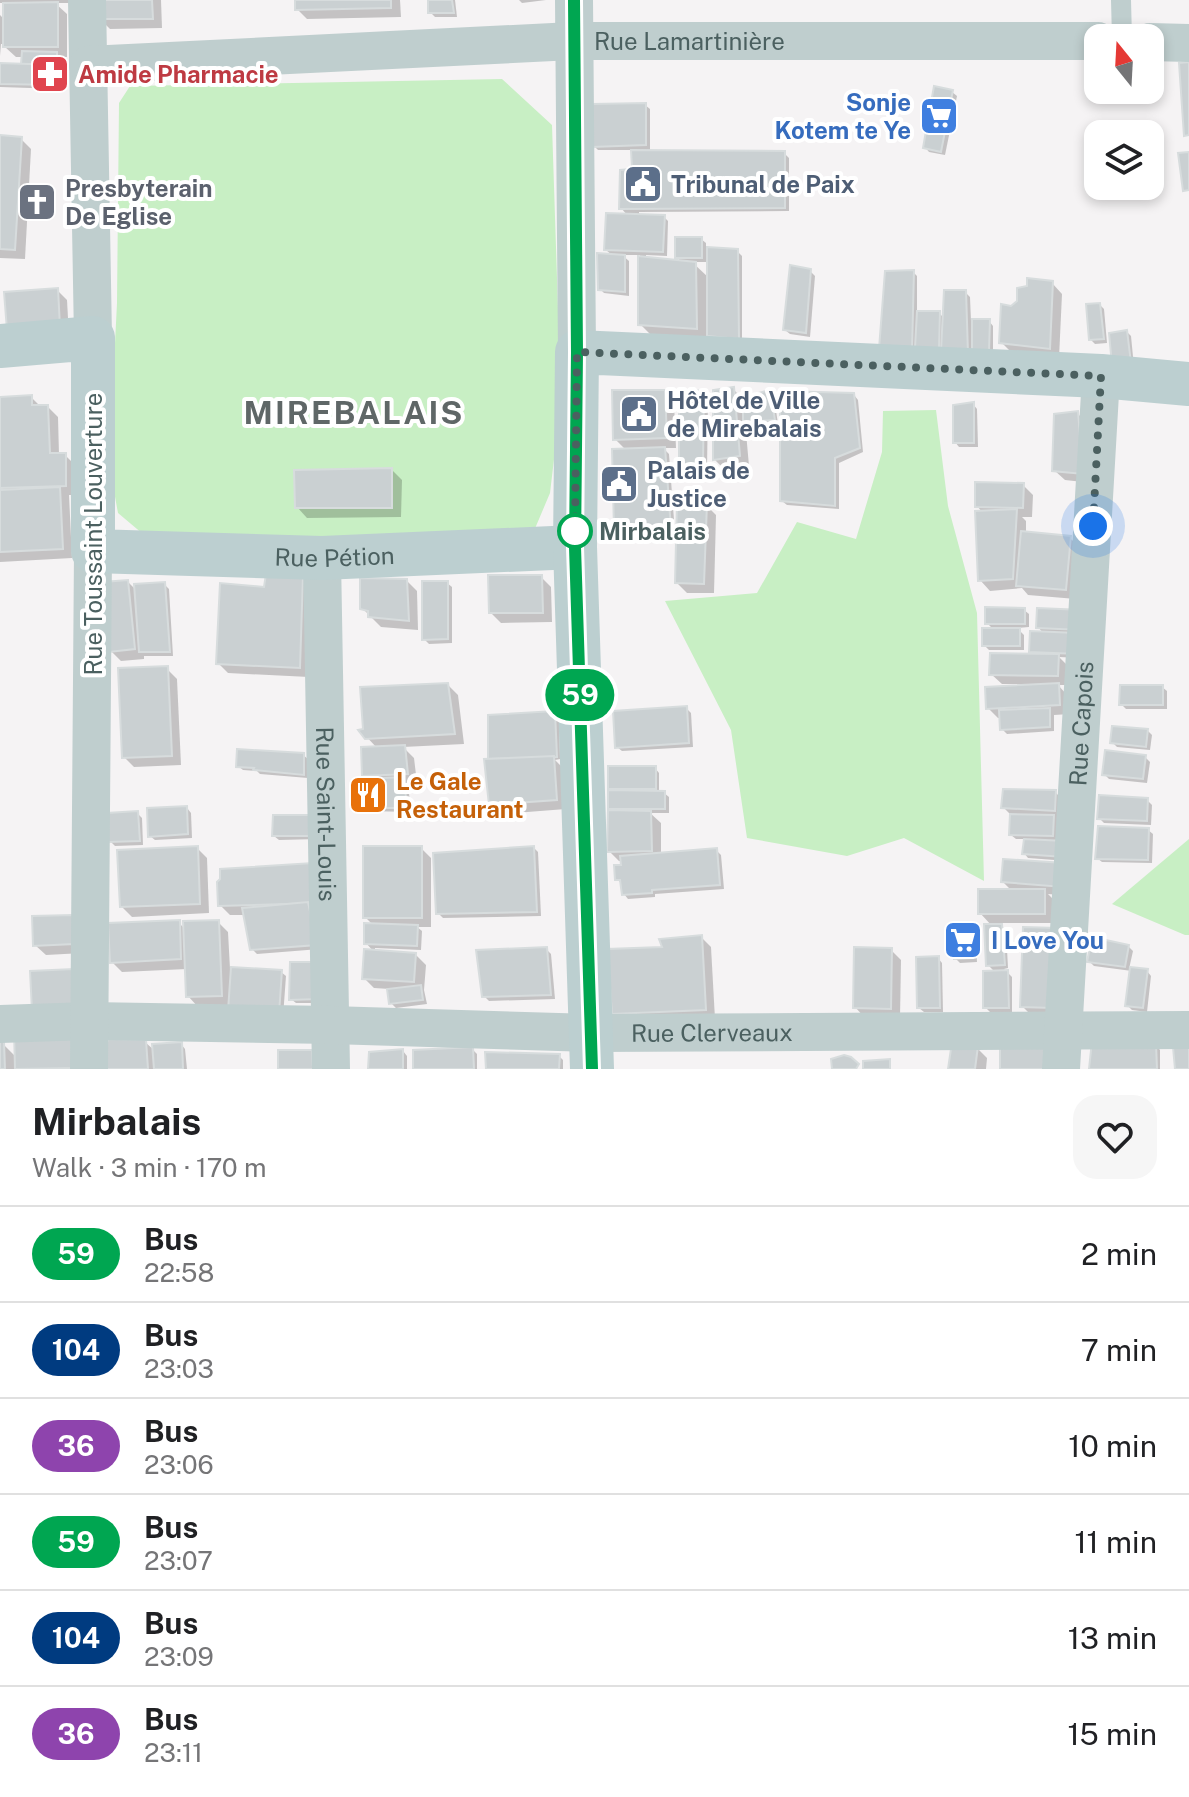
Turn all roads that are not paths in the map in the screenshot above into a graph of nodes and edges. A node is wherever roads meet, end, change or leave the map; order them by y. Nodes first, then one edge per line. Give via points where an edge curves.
1 (87, 0) edge
2 (574, 0) edge
3 (1121, 0) edge
4 (1122, 24) edge
5 (573, 41) junction
6 (1084, 41) edge
7 (1164, 42) edge
8 (1189, 43) edge
9 (88, 65) junction
10 (93, 338) junction
11 (0, 346) edge
12 (577, 352) junction
13 (1101, 376) junction
14 (1189, 384) edge
15 (575, 547) junction
16 (93, 551) junction
17 (322, 558) junction
18 (89, 1021) junction
19 (0, 1024) edge
20 (331, 1025) junction
21 (1062, 1029) junction
22 (1189, 1030) edge
23 (592, 1051) edge
24 (89, 1069) edge
25 (331, 1069) edge
26 (1061, 1069) edge

1 - 9 street, Rue Toussaint Louverture
2 - 5 street
3 - 4 lane
5 - 6 street, Rue Lamartinière
5 - 9 street, Rue Lamartinière
5 - 12 street
7 - 8 street
9 - 10 street, Rue Toussaint Louverture
10 - 11 main road
10 - 16 main road, Rue Toussaint Louverture
12 - 13 main road
12 - 15 main road
13 - 14 main road
13 - 21 street, Rue Capois
15 - 17 main road, Rue Pétion
15 - 23 main road
16 - 17 main road, Rue Pétion
16 - 18 street, Rue Toussaint Louverture
17 - 20 street, Rue Saint-Louis
18 - 19 street, Rue Clerveaux
18 - 20 street, Rue Clerveaux
18 - 24 street, Rue Toussaint Louverture
20 - 23 street, Rue Clerveaux
20 - 25 street, Rue Saint-Louis
21 - 22 street, Rue Clerveaux
21 - 23 street, Rue Clerveaux
21 - 26 street, Rue Capois

